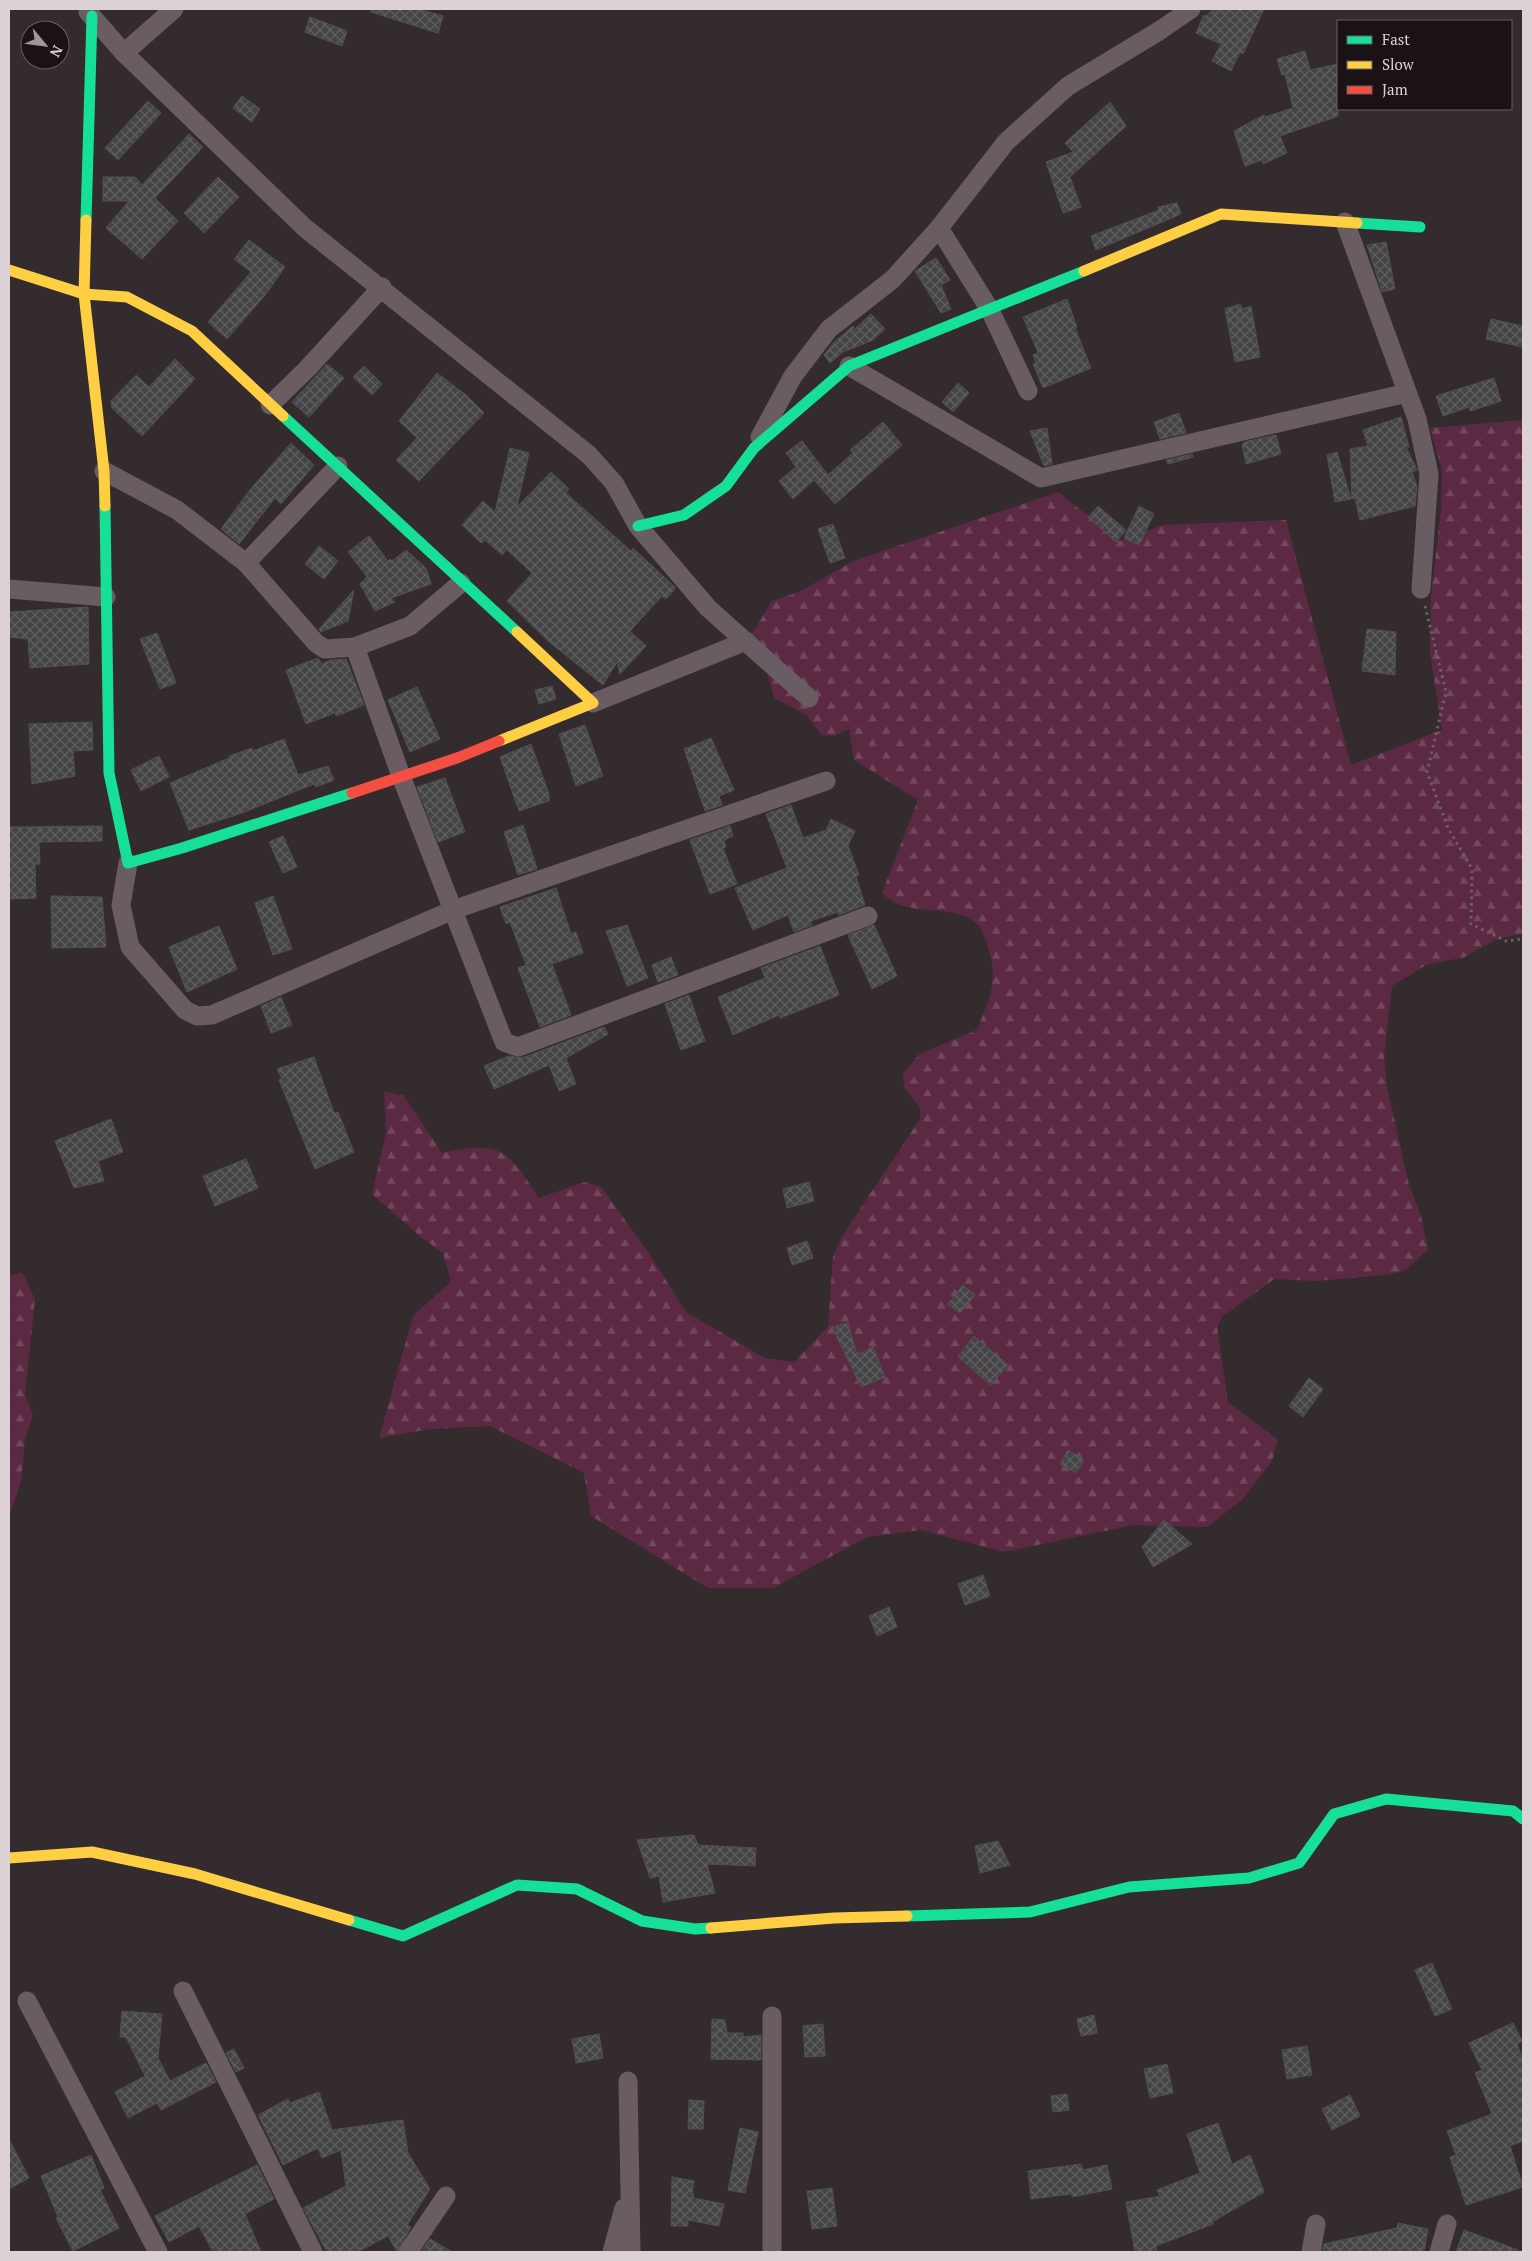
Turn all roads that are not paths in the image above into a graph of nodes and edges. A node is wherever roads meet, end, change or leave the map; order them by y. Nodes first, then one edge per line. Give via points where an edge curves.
1 (174, 9) edge
2 (1191, 9) edge
3 (89, 12) edge
4 (124, 53) junction
5 (1345, 222) junction
6 (1420, 227) dead end
7 (939, 228) junction
8 (9, 270) edge
9 (382, 287) junction
10 (84, 294) junction
11 (990, 310) junction
12 (849, 366) junction
13 (1028, 391) dead end
14 (1408, 393) junction
15 (270, 405) junction
16 (754, 448) junction
17 (338, 466) junction
18 (104, 471) junction
19 (638, 526) junction
20 (246, 563) junction
21 (461, 583) junction
22 (1421, 588) road end
23 (9, 590) edge
24 (106, 597) junction
25 (746, 642) junction
26 (354, 647) junction
27 (809, 698) dead end
28 (593, 703) junction
29 (401, 776) junction
30 (826, 781) dead end
31 (128, 862) junction
32 (453, 910) junction
33 (868, 916) dead end
34 (1523, 1819) edge
35 (9, 1858) edge
36 (183, 1992) dead end
37 (27, 2001) dead end
38 (772, 2016) dead end
39 (628, 2080) dead end
40 (630, 2187) junction
41 (446, 2196) dead end
42 (1316, 2224) dead end
43 (1447, 2224) dead end
44 (158, 2252) edge
45 (313, 2252) edge
46 (408, 2252) edge
47 (612, 2252) edge
48 (630, 2252) edge
49 (772, 2252) edge
50 (1311, 2252) edge
51 (1439, 2252) edge

1 - 4 street
2 - 7 street via 1068,86 1006,142
3 - 4 street
3 - 10 street
4 - 9 street via 305,228
5 - 6 street
5 - 11 street via 1220,214
5 - 14 street
7 - 11 street
7 - 16 street via 893,279 829,329 793,376
8 - 10 street
9 - 15 street
9 - 19 street via 589,455 614,483
10 - 15 street via 127,297 192,331
10 - 18 street
11 - 12 street
11 - 13 street
12 - 14 street via 1041,478
12 - 16 street
14 - 22 street via 1429,474
15 - 17 street
16 - 19 street via 726,486 684,515
17 - 20 street
17 - 21 street
18 - 20 street via 177,510
18 - 24 street
19 - 25 street via 708,608
20 - 26 street via 316,643 325,649
21 - 26 street via 410,626
21 - 28 street
23 - 24 street
24 - 31 street via 109,772
25 - 27 street
25 - 28 street
26 - 29 street
28 - 29 street via 457,758
29 - 31 street via 182,848
29 - 32 street
30 - 32 street
31 - 32 street via 121,904 130,947 185,1010 198,1016 212,1015
32 - 33 street via 504,1042 518,1047
34 - 35 street via 1512,1811 1386,1799 1334,1814 1299,1862 1249,1878 1129,1887 1030,1912 834,1918 695,1929 642,1921 577,1889 517,1885 403,1936 195,1874 92,1852
36 - 45 street
37 - 44 street
38 - 49 street
39 - 40 street
40 - 47 street
40 - 48 street
41 - 46 street
42 - 50 street
43 - 51 street

